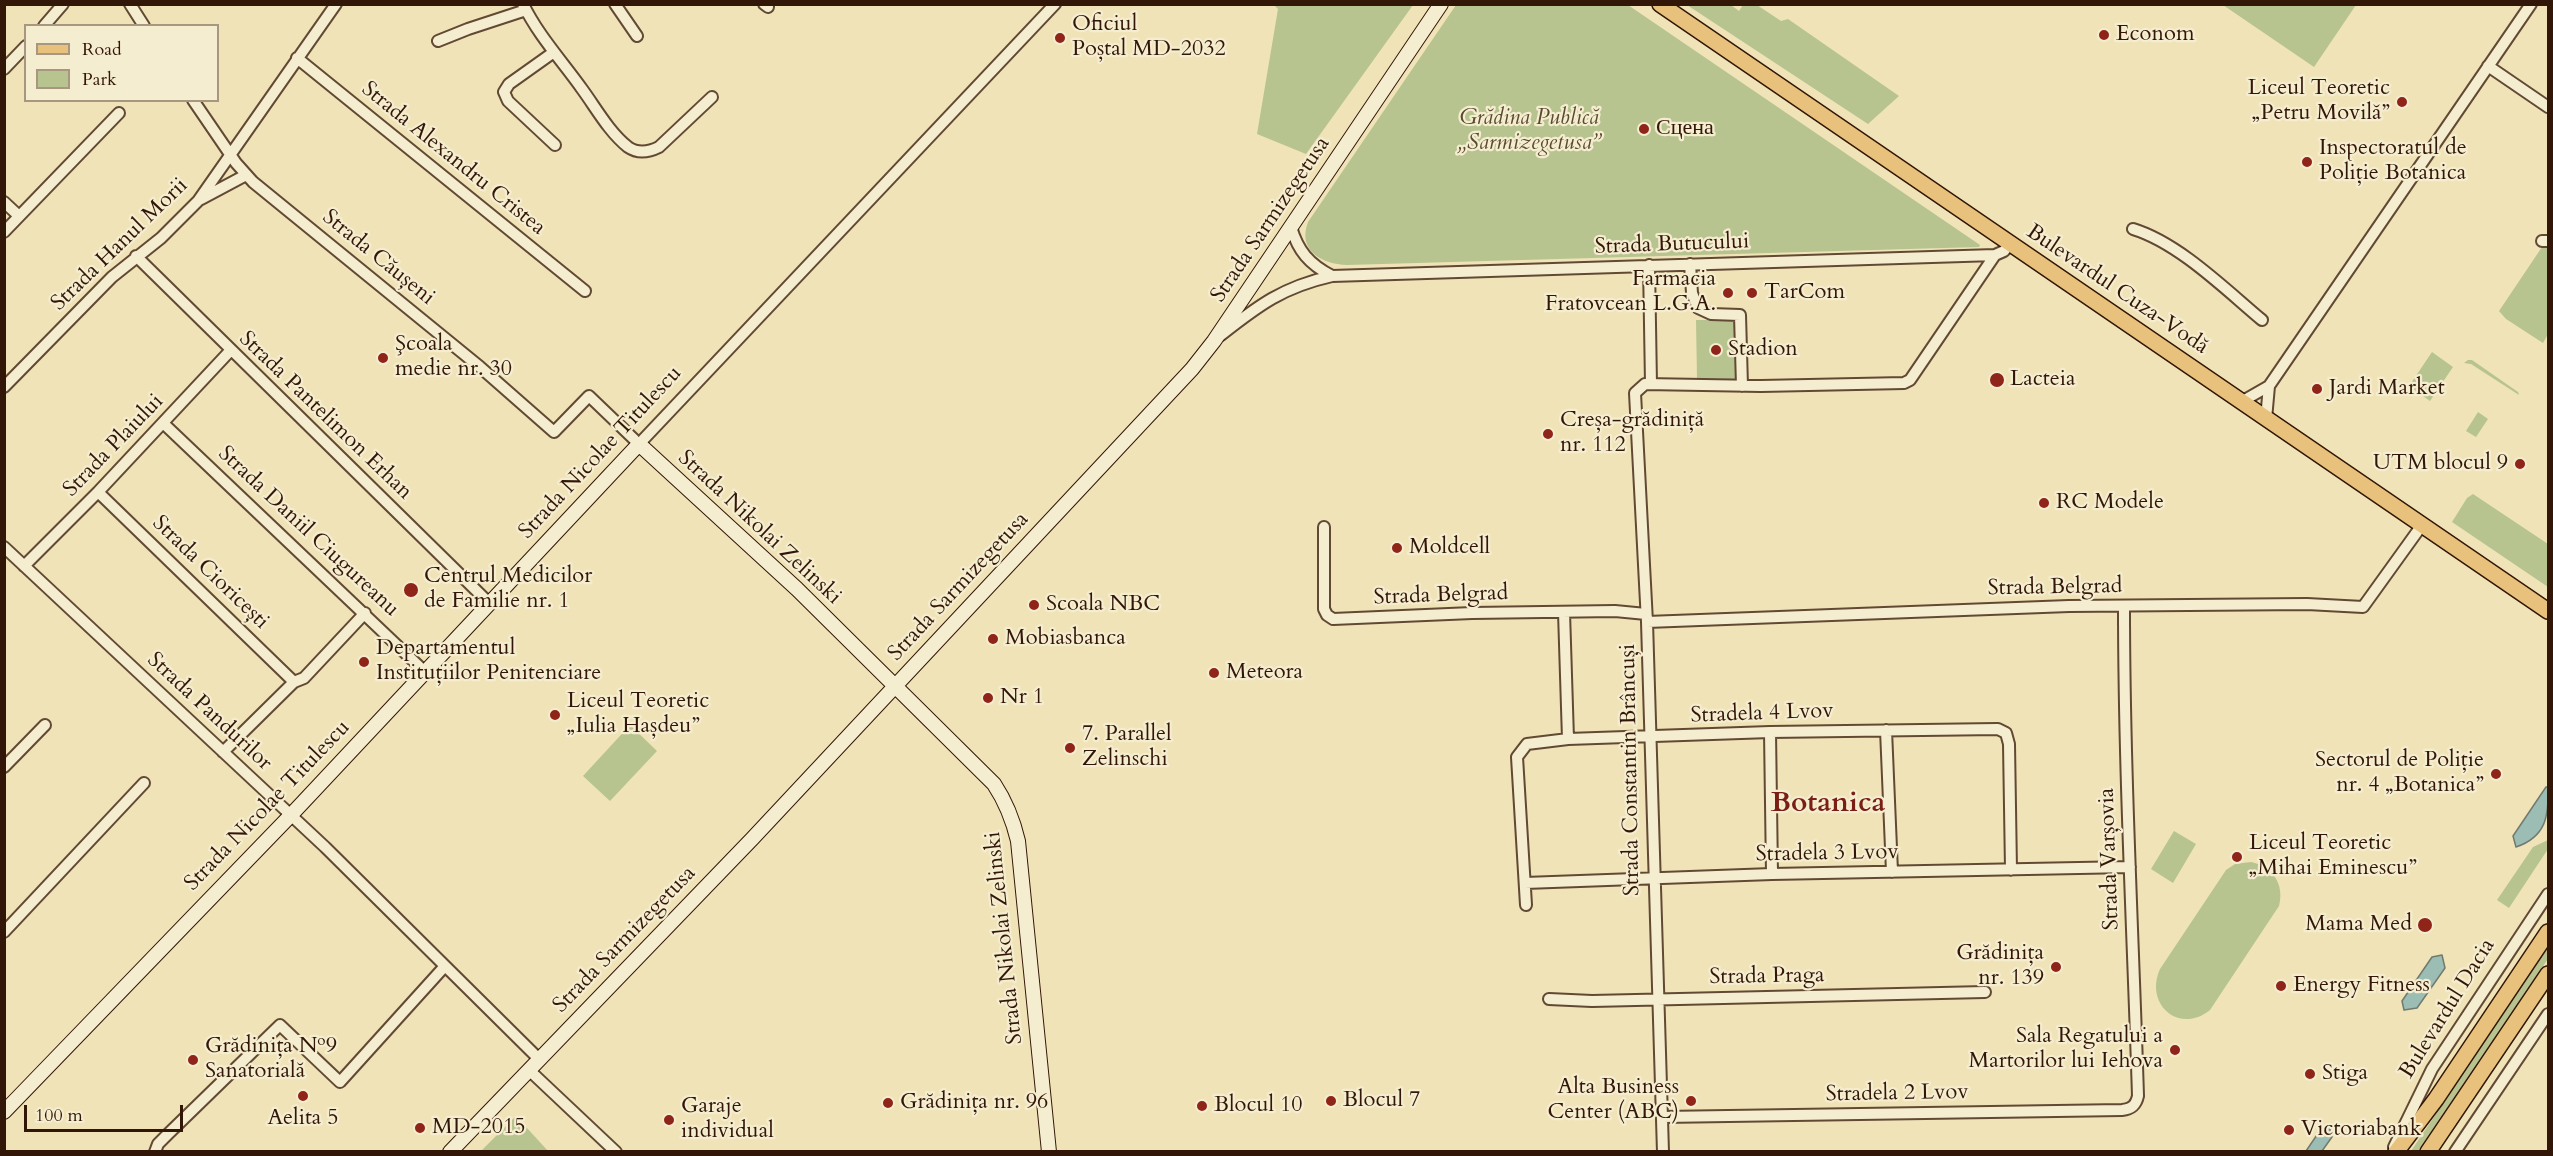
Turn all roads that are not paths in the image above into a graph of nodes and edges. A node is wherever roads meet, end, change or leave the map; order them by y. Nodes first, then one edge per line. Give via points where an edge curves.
1 (63, 4) edge
2 (130, 4) edge
3 (336, 4) edge
4 (615, 4) edge
5 (1055, 4) edge
6 (1441, 4) edge
7 (1660, 4) edge
8 (2531, 4) edge
9 (525, 7) edge
10 (46, 24) edge
11 (143, 24) edge
12 (637, 36) dead end
13 (438, 41) dead end
14 (24, 48) edge
15 (554, 52) junction
16 (297, 58) junction
17 (2488, 66) junction
18 (4, 69) edge
19 (712, 96) dead end
20 (194, 102) edge
21 (2548, 107) edge
22 (118, 113) dead end
23 (555, 145) dead end
24 (230, 155) junction
25 (246, 175) junction
26 (198, 201) junction
27 (4, 202) edge
28 (19, 216) junction
29 (1291, 227) junction
30 (2133, 230) dead end
31 (4, 232) edge
32 (2010, 244) junction
33 (1995, 255) junction
34 (136, 256) junction
35 (1690, 264) junction
36 (1649, 265) junction
37 (1332, 276) junction
38 (585, 291) dead end
39 (2262, 320) dead end
40 (1214, 341) junction
41 (230, 351) junction
42 (1651, 384) junction
43 (1742, 386) junction
44 (2269, 386) junction
45 (4, 387) edge
46 (2241, 402) junction
47 (2266, 419) junction
48 (164, 423) junction
49 (639, 444) junction
50 (98, 492) junction
51 (2422, 525) junction
52 (1324, 527) dead end
53 (4, 547) edge
54 (24, 566) junction
55 (488, 602) junction
56 (2124, 606) junction
57 (2548, 611) edge
58 (1564, 612) junction
59 (365, 613) junction
60 (1647, 618) junction
61 (424, 671) junction
62 (294, 682) junction
63 (894, 687) junction
64 (45, 725) dead end
65 (1886, 730) junction
66 (1770, 732) junction
67 (1651, 738) junction
68 (1568, 739) junction
69 (223, 752) junction
70 (4, 767) edge
71 (144, 783) dead end
72 (291, 815) junction
73 (2130, 867) junction
74 (2011, 870) junction
75 (1892, 873) junction
76 (1772, 874) junction
77 (1653, 879) junction
78 (1525, 883) junction
79 (2548, 894) edge
80 (1526, 905) dead end
81 (4, 932) edge
82 (2548, 932) edge
83 (444, 966) junction
84 (2548, 974) edge
85 (1985, 992) dead end
86 (1657, 998) junction
87 (1549, 999) dead end
88 (2548, 1014) edge
89 (539, 1059) junction
90 (529, 1070) junction
91 (2132, 1107) joint
92 (4, 1112) edge
93 (1663, 1117) junction
94 (155, 1152) edge
95 (450, 1152) edge
96 (616, 1152) edge
97 (1049, 1152) edge
98 (1663, 1152) edge
99 (2392, 1152) edge
100 (2397, 1152) edge
101 (2428, 1152) edge
102 (2455, 1152) edge

1 - 10 street
2 - 11 street
3 - 16 street, Strada Hanul Morii
4 - 12 street
5 - 49 street, Strada Nicolae Titulescu
6 - 29 street, Strada Sarmizegetusa
7 - 32 main road, Bulevardul Cuza-Vodă
8 - 17 street
9 - 13 street
9 - 15 street
14 - 18 street
15 - 19 street via 612,130 636,151 659,147
15 - 23 street via 509,84 504,92 508,101
16 - 24 street, Strada Hanul Morii
16 - 38 street, Strada Alexandru Cristea
17 - 21 street
17 - 44 street
20 - 24 street, Strada Căușeni
22 - 28 street
24 - 25 street, Strada Căușeni
24 - 26 street, Strada Hanul Morii
25 - 26 street
25 - 49 street, Strada Căușeni via 554,432 589,396
26 - 34 street, Strada Hanul Morii
27 - 28 street
28 - 31 street
29 - 37 street via 1305,257
29 - 40 street, Strada Sarmizegetusa
30 - 39 street via 2178,253
32 - 33 street
32 - 46 main road, Bulevardul Cuza-Vodă
33 - 35 street, Strada Butucului
33 - 43 street via 1910,380
34 - 41 street, Strada Pantelimon Erhan
34 - 45 street, Strada Hanul Morii
35 - 36 street, Strada Butucului
35 - 43 street via 1692,293 1698,308 1711,314 1740,315
36 - 37 street, Strada Butucului
36 - 42 street
37 - 40 street, Strada Butucului via 1282,292
40 - 63 street, Strada Sarmizegetusa
41 - 48 street, Strada Plaiului
41 - 55 street, Strada Pantelimon Erhan
42 - 43 street
42 - 60 street, Strada Constantin Brâncuși via 1638,389 1634,399
44 - 46 street
44 - 47 street
46 - 47 main road, Bulevardul Cuza-Vodă
47 - 51 main road, Bulevardul Cuza-Vodă
48 - 50 street, Strada Plaiului
48 - 59 street, Strada Daniil Ciugureanu
49 - 55 street, Strada Nicolae Titulescu
49 - 63 street, Strada Nikolai Zelinski via 797,589
50 - 54 street, Strada Plaiului
50 - 62 street, Strada Cioricești
51 - 56 street, Strada Belgrad via 2363,607
51 - 57 main road, Bulevardul Cuza-Vodă
52 - 58 street, Strada Belgrad via 1324,609 1330,618
53 - 54 street, Strada Pandurilor
54 - 69 street, Strada Pandurilor
55 - 61 street, Strada Nicolae Titulescu
56 - 60 street, Strada Belgrad
56 - 73 street, Strada Varșovia via 2124,737
58 - 60 street, Strada Belgrad via 1615,611
58 - 68 street
59 - 61 street, Strada Daniil Ciugureanu
59 - 62 street via 304,678
60 - 67 street, Strada Constantin Brâncuși
61 - 72 street, Strada Nicolae Titulescu
62 - 69 street
63 - 89 street, Strada Sarmizegetusa
63 - 97 street, Strada Nikolai Zelinski via 994,784 1013,819
64 - 70 street
65 - 66 street, Stradela 4 Lvov
65 - 74 street, Stradela 4 Lvov via 1992,729 2007,734
65 - 75 street
66 - 67 street, Stradela 4 Lvov
66 - 76 street
67 - 68 street, Stradela 4 Lvov
67 - 77 street, Strada Constantin Brâncuși
68 - 78 street, Stradela 4 Lvov via 1527,744 1517,757
69 - 72 street, Strada Pandurilor
71 - 81 street
72 - 83 street, Strada Pandurilor
72 - 92 street, Strada Nicolae Titulescu
73 - 74 street, Stradela 3 Lvov
73 - 91 street, Strada Varșovia via 2138,1096
74 - 75 street, Stradela 3 Lvov
75 - 76 street, Stradela 3 Lvov
76 - 77 street, Stradela 3 Lvov
77 - 78 street, Stradela 3 Lvov
77 - 86 street, Strada Constantin Brâncuși
78 - 80 street
79 - 99 street, Bulevardul Dacia via 2432,1069
82 - 100 main road, Bulevardul Dacia
83 - 89 street, Strada Pandurilor
83 - 94 street via 340,1082 280,1025 158,1144
84 - 101 main road
85 - 86 street, Strada Praga
86 - 87 street, Strada Praga
86 - 93 street, Strada Constantin Brâncuși
88 - 102 street
89 - 90 street, Strada Sarmizegetusa
90 - 95 street, Strada Sarmizegetusa
90 - 96 street
91 - 93 street, Stradela 2 Lvov
93 - 98 street, Strada Constantin Brâncuși

